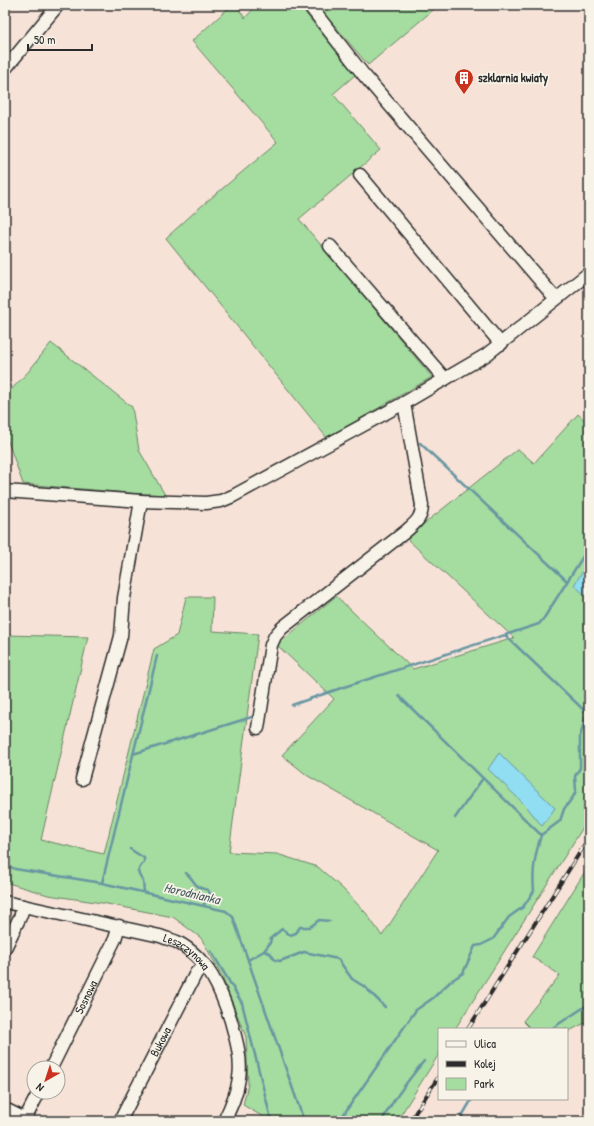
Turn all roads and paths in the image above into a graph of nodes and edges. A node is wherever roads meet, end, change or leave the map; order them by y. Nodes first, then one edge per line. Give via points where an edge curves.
1 (58, 5) edge
2 (309, 5) edge
3 (5, 69) edge
4 (360, 175) dead end
5 (330, 246) dead end
6 (589, 272) edge
7 (556, 299) junction
8 (501, 344) junction
9 (445, 380) junction
10 (404, 403) junction
11 (5, 491) edge
12 (141, 501) junction
13 (258, 728) dead end
14 (82, 779) dead end
15 (5, 902) edge
16 (24, 906) junction
17 (119, 926) junction
18 (5, 948) edge
19 (205, 965) junction
20 (55, 1060) edge
21 (36, 1100) edge
22 (5, 1109) edge
23 (27, 1120) edge
24 (120, 1121) edge
25 (224, 1121) edge

1 - 3 street
2 - 7 street via 363,74
4 - 8 street
5 - 9 street
6 - 7 street
7 - 8 street
8 - 9 street
9 - 10 street
10 - 12 street via 221,501
10 - 13 street via 422,514 405,532 274,636
11 - 12 street
12 - 14 street via 124,598 121,636
15 - 16 street, Leszczynowa
16 - 17 street, Leszczynowa
16 - 18 street
17 - 19 street, Leszczynowa via 177,942
17 - 20 street, Sosnowa
19 - 24 street, Bukowa via 196,973
19 - 25 street, Leszczynowa via 222,995 239,1052 236,1092
21 - 23 street
22 - 23 street

